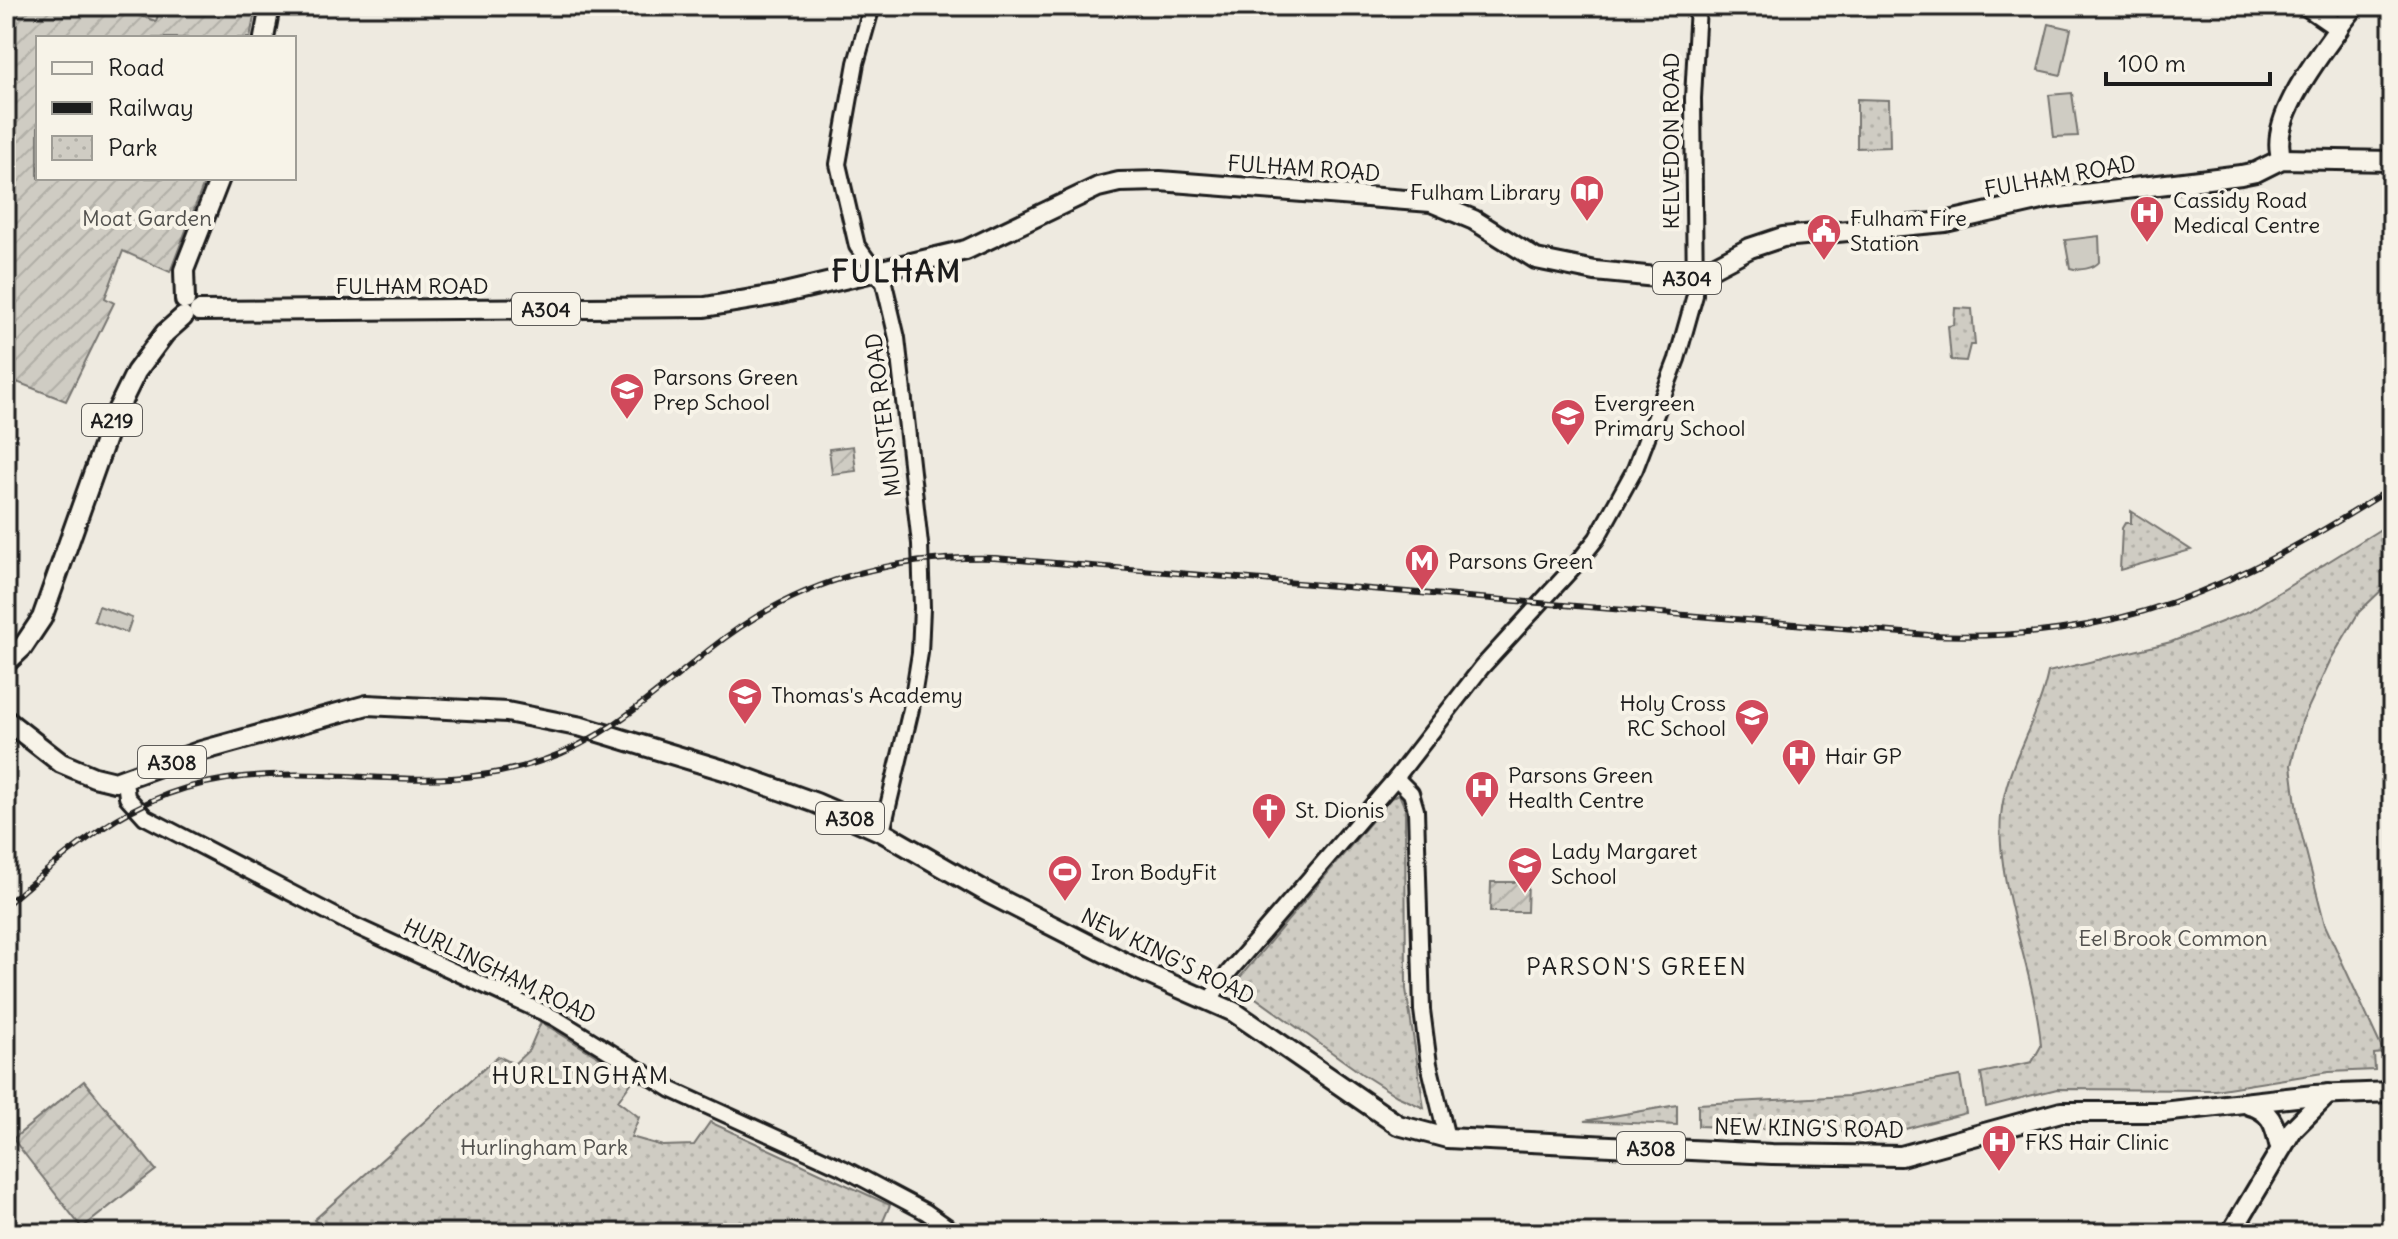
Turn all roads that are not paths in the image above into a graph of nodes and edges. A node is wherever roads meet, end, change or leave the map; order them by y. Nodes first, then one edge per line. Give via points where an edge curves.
1 (270, 6) edge
2 (872, 6) edge
3 (1698, 6) edge
4 (2307, 6) edge
5 (2356, 6) edge
6 (2339, 28) junction
7 (264, 36) edge
8 (2282, 159) junction
9 (2392, 161) edge
10 (219, 180) edge
11 (874, 270) junction
12 (1695, 277) junction
13 (189, 309) junction
14 (6, 663) edge
15 (6, 720) edge
16 (1396, 778) junction
17 (125, 781) junction
18 (882, 832) junction
19 (1209, 1001) junction
20 (2392, 1092) edge
21 (2328, 1094) junction
22 (2290, 1099) junction
23 (2247, 1104) junction
24 (1447, 1138) junction
25 (2279, 1147) junction
26 (956, 1233) edge
27 (2231, 1233) edge

1 - 7 main road
2 - 11 street, MUNSTER ROAD via 837,157 857,246
3 - 12 street, KELVEDON ROAD
4 - 6 main road
5 - 6 main road
6 - 8 main road via 2285,115 2277,145
8 - 9 main road, FULHAM ROAD / A304
8 - 12 main road, FULHAM ROAD / A304 via 2241,175 2051,198 1945,222 1783,237
10 - 13 main road via 184,270
11 - 12 main road, FULHAM ROAD / A304 via 979,246 1098,187 1160,181 1431,202 1474,220 1536,259 1595,271
11 - 13 main road, FULHAM ROAD / A304 via 751,300 680,309
11 - 18 street, MUNSTER ROAD via 884,283 897,338 922,608 911,709
12 - 16 street, KELVEDON ROAD via 1693,308 1672,374 1635,469 1597,538 1482,667
13 - 14 main road, A219 via 165,333 123,397 42,618
15 - 17 main road, A308 via 69,767 106,781
16 - 19 street
16 - 24 street via 1411,793 1416,810 1422,1010
17 - 18 main road, NEW KING'S ROAD / A308 via 201,751 332,712 399,704 507,712 582,727 741,775
17 - 26 street, HURLINGHAM ROAD via 127,797 145,817 349,923 555,1018 672,1090 843,1168
18 - 19 main road, NEW KING'S ROAD / A308 via 990,894
19 - 24 main road, NEW KING'S ROAD / A308 via 1234,1012 1379,1114
20 - 21 main road, NEW KING'S ROAD / A308
21 - 22 main road, NEW KING'S ROAD / A308
21 - 25 main road
22 - 23 main road, NEW KING'S ROAD / A308
22 - 25 main road
23 - 24 main road, NEW KING'S ROAD / A308 via 2163,1112 2061,1112 1901,1156
23 - 25 main road via 2267,1114 2276,1127
25 - 27 main road

